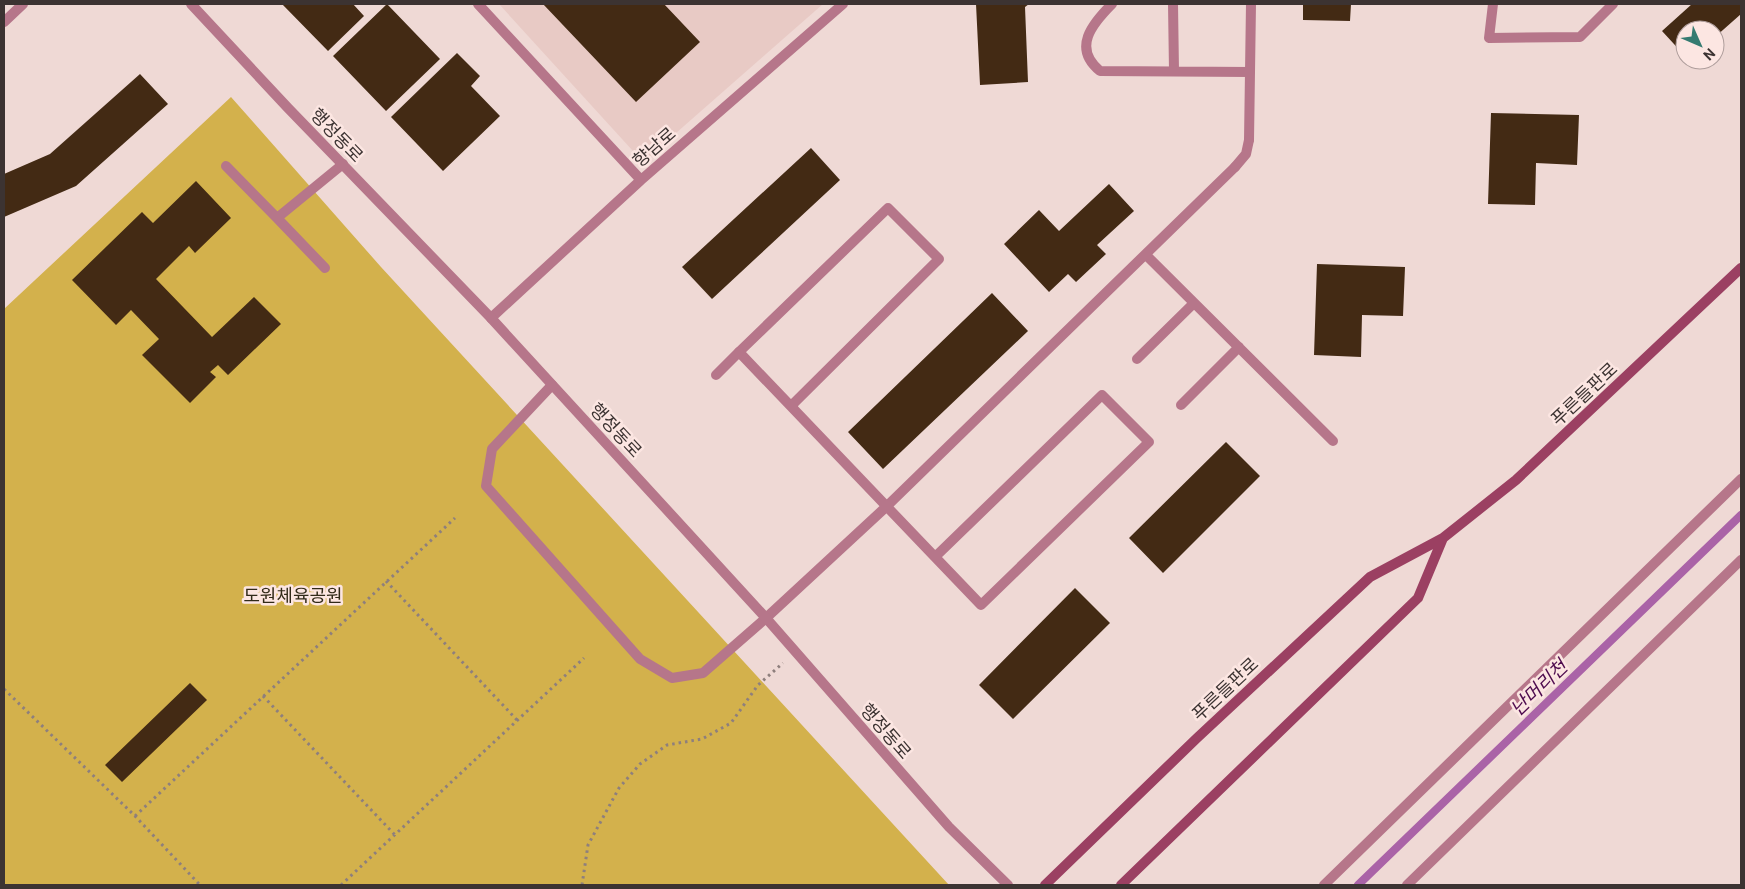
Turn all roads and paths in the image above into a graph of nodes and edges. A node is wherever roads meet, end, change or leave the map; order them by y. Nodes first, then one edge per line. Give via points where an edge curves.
1 (23, 4) edge
2 (192, 4) edge
3 (478, 4) edge
4 (843, 4) edge
5 (1112, 4) edge
6 (1173, 4) edge
7 (1251, 4) edge
8 (1492, 4) edge
9 (1613, 4) edge
10 (4, 22) edge
11 (1174, 72) junction
12 (1250, 72) junction
13 (343, 164) junction
14 (226, 166) dead end
15 (641, 180) junction
16 (277, 218) junction
17 (1146, 255) junction
18 (325, 268) dead end
19 (1741, 268) edge
20 (1194, 303) junction
21 (491, 318) junction
22 (1239, 347) junction
23 (738, 352) junction
24 (1137, 359) dead end
25 (716, 375) dead end
26 (552, 385) junction
27 (1181, 405) dead end
28 (790, 406) junction
29 (1333, 441) dead end
30 (1741, 479) edge
31 (887, 506) junction
32 (455, 518) dead end
33 (1443, 538) junction
34 (935, 556) junction
35 (1741, 560) edge
36 (386, 582) junction
37 (766, 618) junction
38 (794, 652) junction
39 (584, 658) dead end
40 (4, 689) edge
41 (263, 696) junction
42 (517, 720) junction
43 (135, 816) junction
44 (395, 835) junction
45 (200, 885) edge
46 (341, 885) edge
47 (582, 885) edge
48 (1008, 885) edge
49 (1045, 885) edge
50 (1121, 885) edge
51 (1324, 885) edge
52 (1407, 885) edge

1 - 10 street
2 - 13 street, 행정동로
3 - 15 street
4 - 15 street, 향남로
5 - 11 street via 1092,23 1086,42 1090,63 1100,71
6 - 11 street
7 - 12 street
8 - 9 street via 1490,38 1580,37
11 - 12 street
12 - 17 street via 1246,154
13 - 16 street
13 - 21 street, 행정동로
14 - 16 street
15 - 21 street, 향남로
16 - 18 street
17 - 20 street
17 - 31 street
19 - 33 main road, 푸른들판로 via 1516,480
20 - 22 street
20 - 24 street
21 - 26 street, 행정동로
22 - 27 street
22 - 29 street
23 - 25 street
23 - 28 street
23 - 28 street via 888,208 939,259
26 - 37 street, 행정동로
26 - 37 street via 492,449 486,486 640,660 672,678 703,673
28 - 31 street
30 - 51 street
31 - 34 street
31 - 37 street
32 - 36 path
33 - 49 main road, 푸른들판로 via 1370,577
33 - 50 main road, 푸른들판로 via 1418,598
34 - 34 street via 981,605 1149,442 1102,395
35 - 52 street
36 - 41 path
36 - 42 path
37 - 38 street, 행정동로
38 - 47 path via 758,685 731,723 702,740 667,745 640,764 619,788 588,845
38 - 48 street, 행정동로 via 949,827
39 - 42 path
40 - 43 path
41 - 43 path
41 - 44 path
42 - 44 path
43 - 45 path
44 - 46 path

